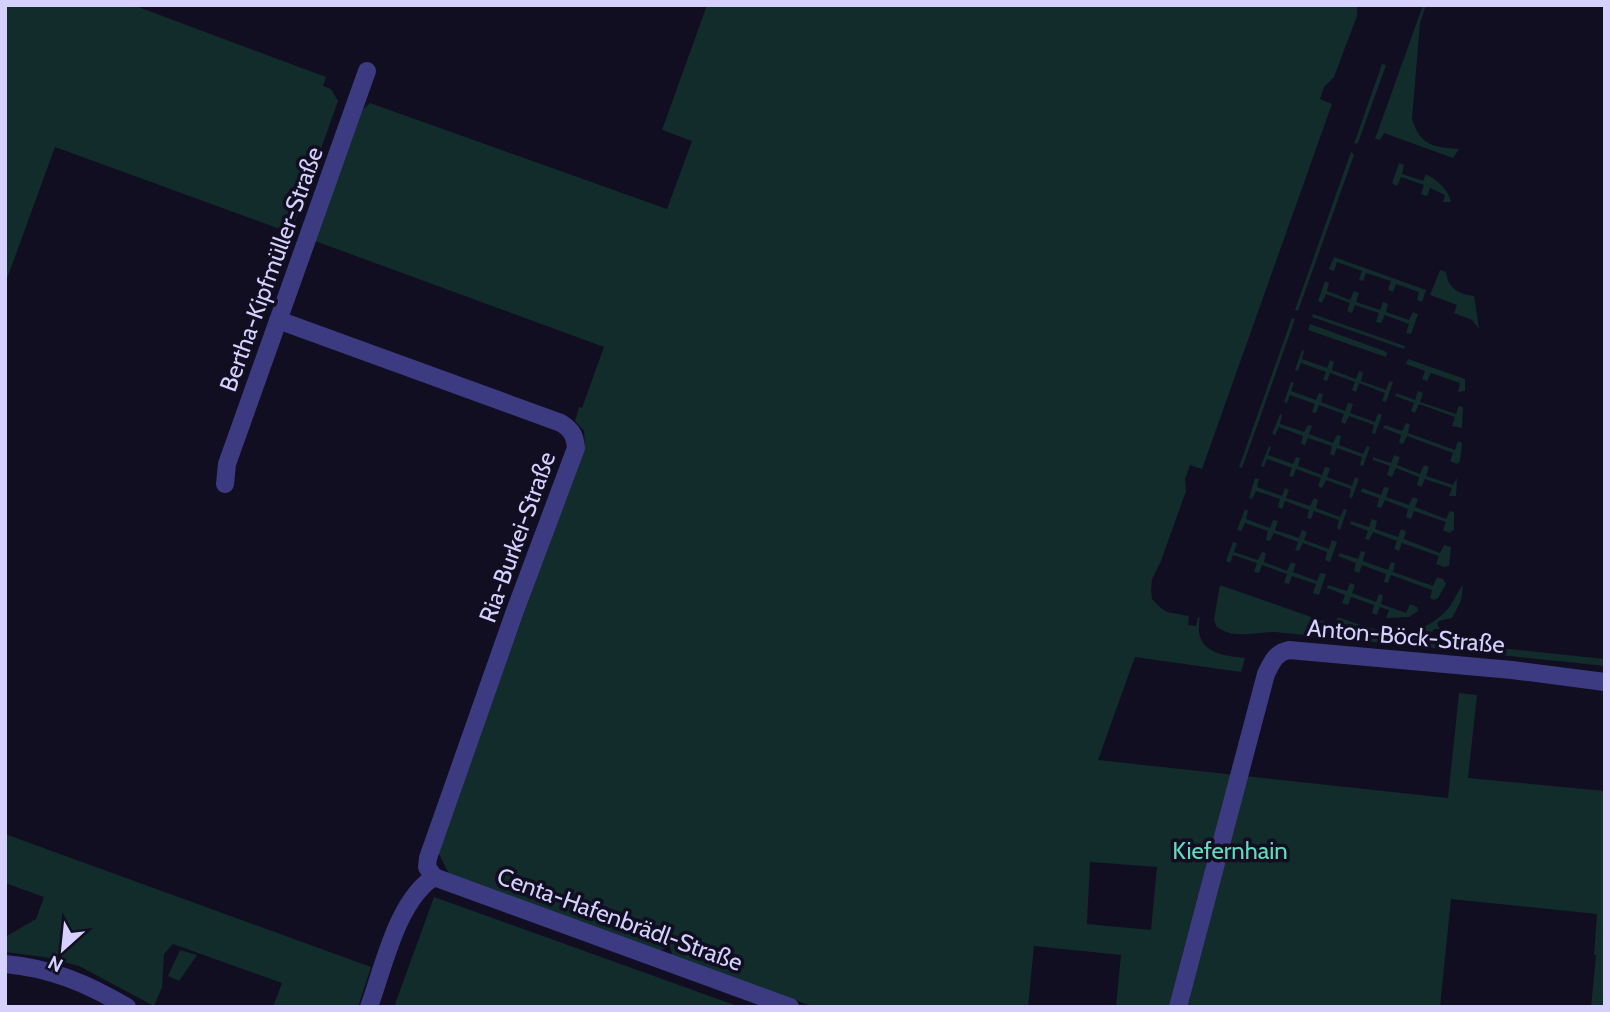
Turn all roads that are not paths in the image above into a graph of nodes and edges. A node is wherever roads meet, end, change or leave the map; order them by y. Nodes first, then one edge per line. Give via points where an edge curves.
1 (367, 71) dead end
2 (278, 320) junction
3 (225, 484) dead end
4 (1605, 682) edge
5 (434, 877) junction
6 (5, 964) edge
7 (128, 1007) edge
8 (369, 1007) edge
9 (790, 1007) edge
10 (1178, 1007) edge

1 - 2 street, Bertha-Kipfmüller-Straße
2 - 3 street, Bertha-Kipfmüller-Straße via 227,464
2 - 5 street, Ria-Burkei-Straße via 562,423 575,438 576,448 428,858 427,867
4 - 10 street, Anton-Böck-Straße via 1280,652 1266,674
5 - 8 street via 405,907
5 - 9 street, Centa-Hafenbrädl-Straße
6 - 7 street via 74,978

